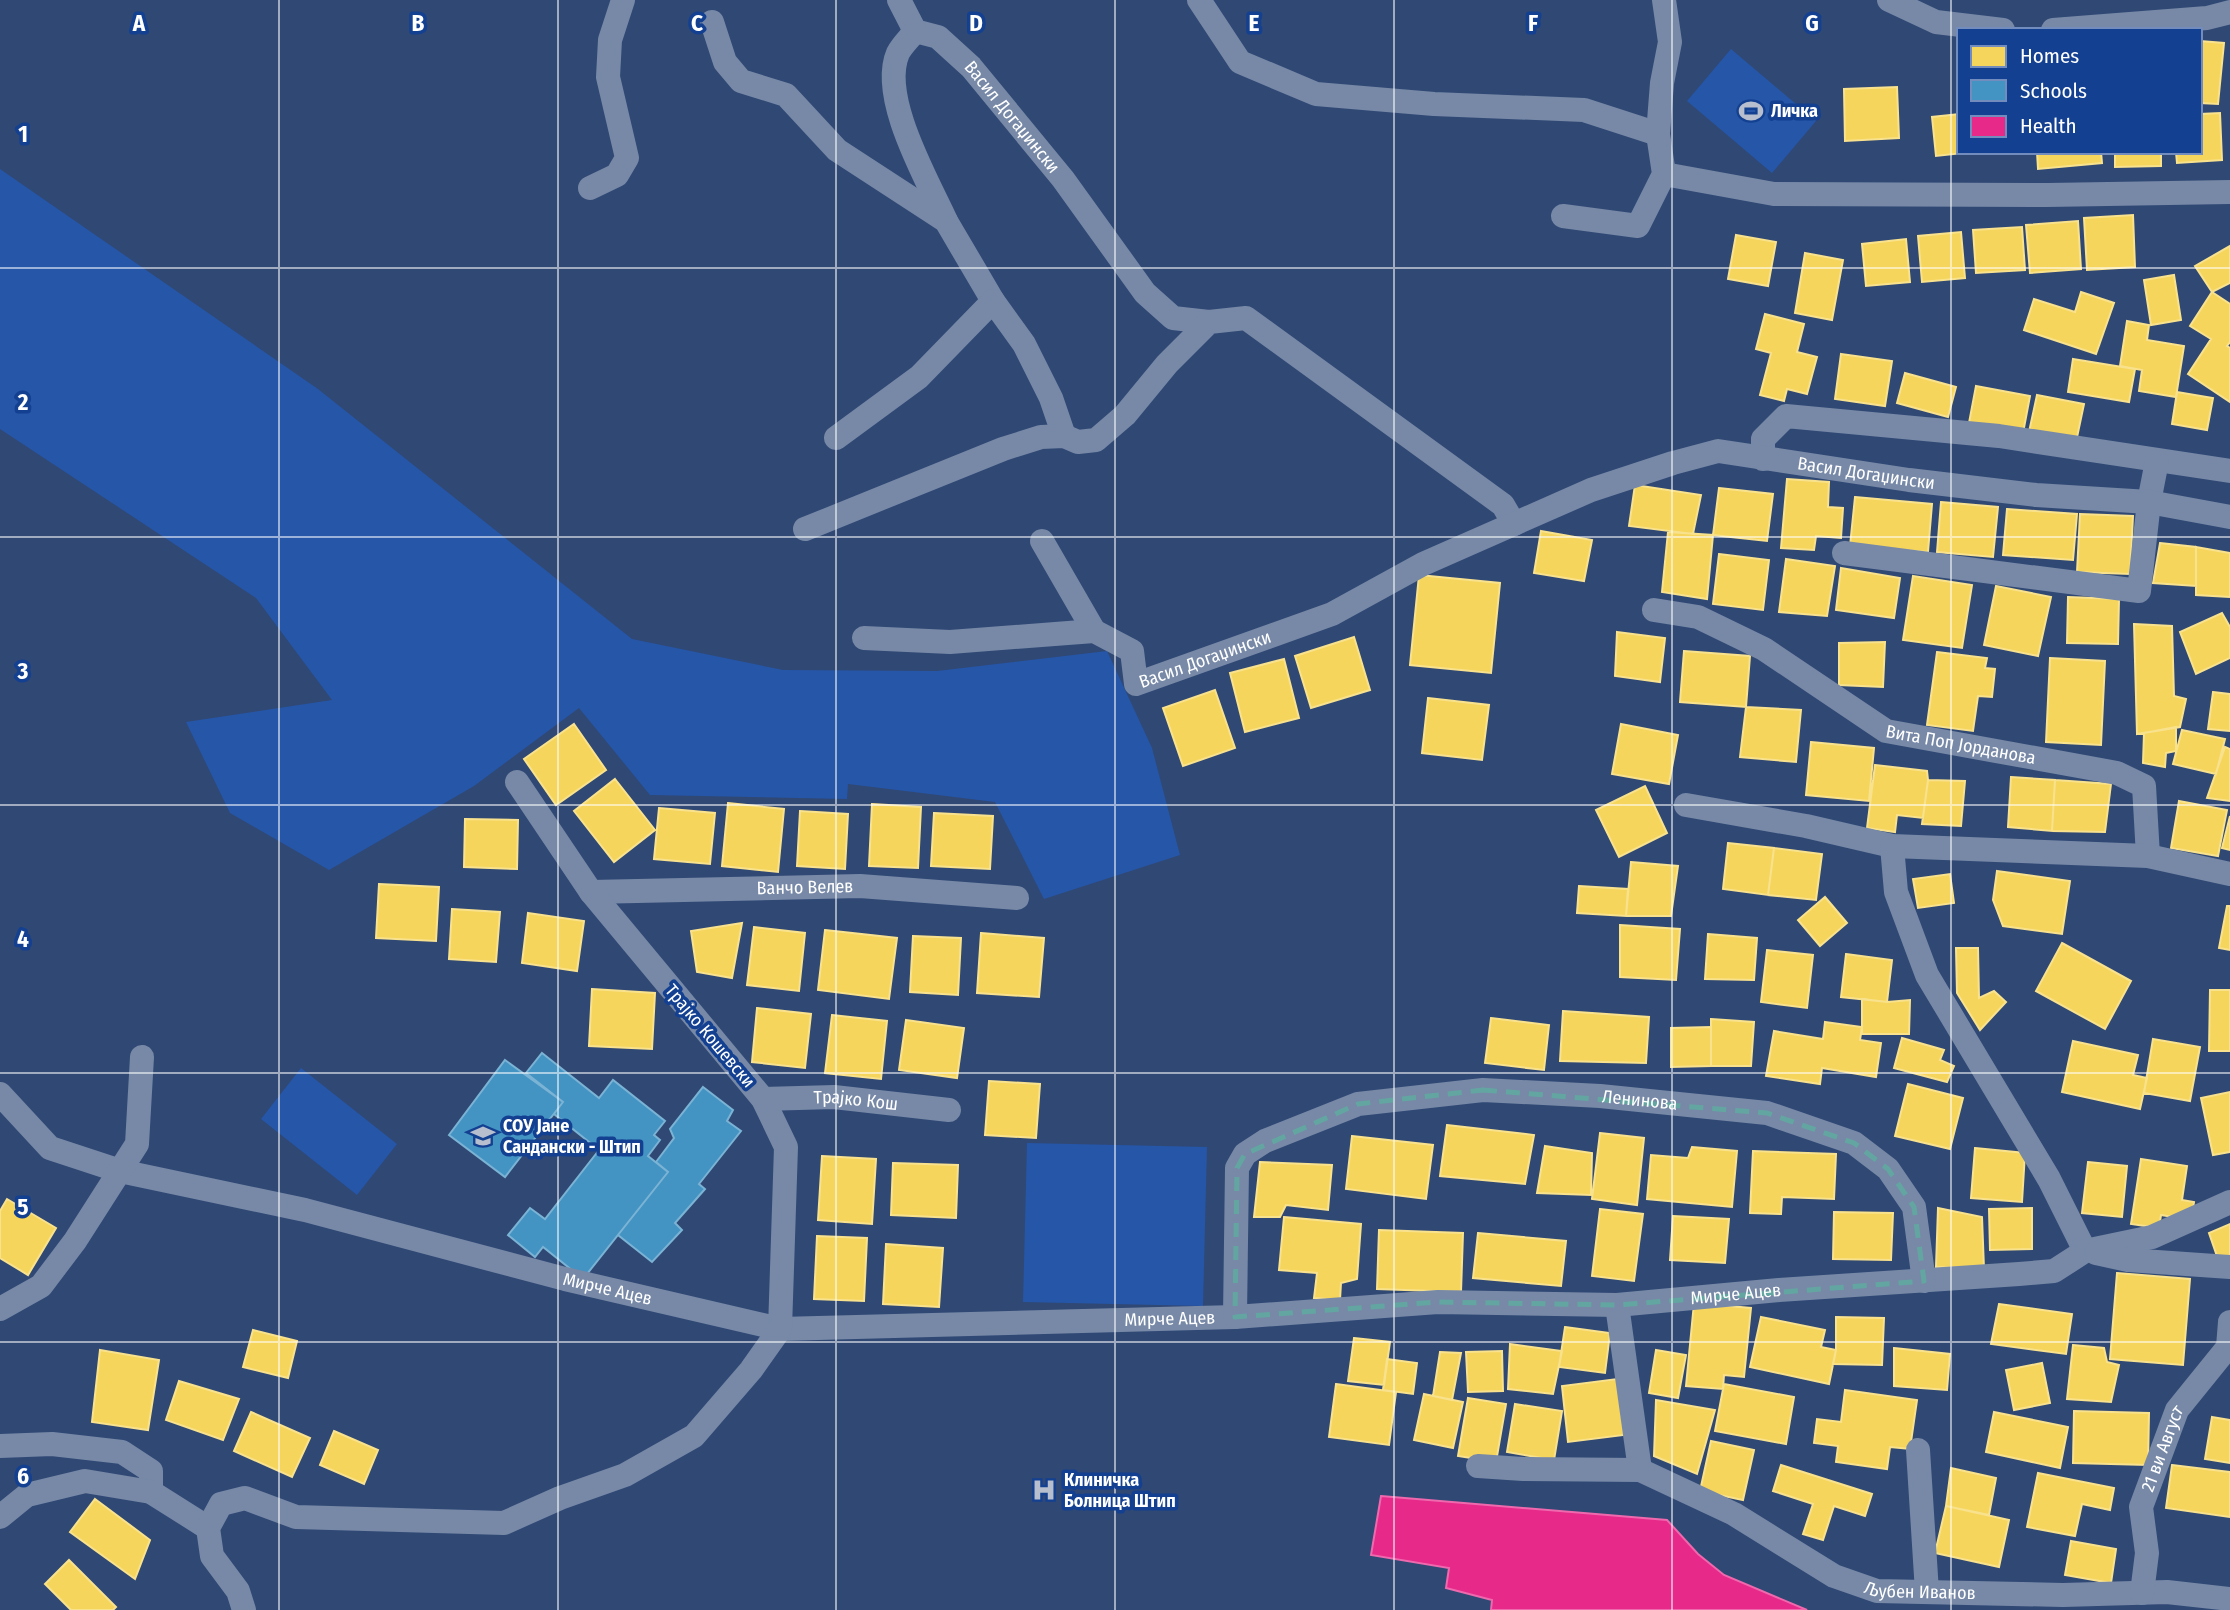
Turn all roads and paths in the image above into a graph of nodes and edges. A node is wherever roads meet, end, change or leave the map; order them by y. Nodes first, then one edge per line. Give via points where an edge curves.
1 (622, 0) edge
2 (899, 0) edge
3 (1199, 0) edge
4 (1664, 0) edge
5 (1889, 0) edge
6 (2230, 12) edge
7 (712, 22) dead end
8 (1986, 28) edge
9 (2079, 28) edge
10 (915, 31) junction
11 (1658, 134) junction
12 (1664, 174) junction
13 (590, 188) dead end
14 (2230, 192) edge
15 (1563, 216) dead end
16 (946, 221) junction
17 (993, 301) junction
18 (1209, 322) junction
19 (1064, 436) junction
20 (836, 438) dead end
21 (1763, 459) junction
22 (2157, 461) junction
23 (2230, 471) edge
24 (2149, 502) junction
25 (2230, 517) edge
26 (1514, 524) junction
27 (805, 529) dead end
28 (1042, 541) dead end
29 (1844, 554) dead end
30 (1654, 610) dead end
31 (1094, 631) junction
32 (864, 638) dead end
33 (517, 782) dead end
34 (1686, 805) dead end
35 (1892, 846) junction
36 (2148, 856) junction
37 (2230, 874) edge
38 (591, 891) junction
39 (1017, 898) dead end
40 (142, 1057) dead end
41 (0, 1094) edge
42 (763, 1099) junction
43 (949, 1110) dead end
44 (120, 1171) junction
45 (2230, 1202) edge
46 (2085, 1251) junction
47 (2230, 1268) edge
48 (1924, 1281) junction
49 (1617, 1305) junction
50 (0, 1309) edge
51 (1235, 1317) junction
52 (2230, 1322) edge
53 (780, 1329) junction
54 (0, 1446) edge
55 (1918, 1450) dead end
56 (1478, 1466) dead end
57 (1640, 1470) junction
58 (151, 1492) junction
59 (0, 1517) edge
60 (208, 1528) junction
61 (1927, 1592) junction
62 (2142, 1593) junction
63 (2230, 1599) edge
64 (244, 1610) edge

1 - 13 street via 610,40 608,77 628,158 617,175
2 - 10 street
3 - 11 street via 1240,62 1316,94 1584,110
4 - 11 street via 1670,42
5 - 8 street via 1936,22
6 - 9 street via 2207,18
7 - 16 street via 725,62 741,81 786,95 837,150
10 - 16 street via 898,52 893,80 898,111
10 - 18 street, Васил Догаџински via 938,37 971,67 1063,179 1145,293 1173,318
11 - 12 street
12 - 14 street via 1774,194
12 - 15 street via 1638,226
16 - 17 street
17 - 19 street via 1024,344
17 - 20 street via 919,377
18 - 19 street via 1125,415 1096,440 1078,442
18 - 26 street, Васил Догаџински via 1247,318 1503,505
19 - 27 street via 1041,437 1003,449
21 - 22 street via 1763,439 1786,416 1999,436
21 - 24 street, Васил Догаџински via 2023,493
21 - 26 street, Васил Догаџински via 1718,451 1591,490
22 - 23 street
22 - 24 street
24 - 25 street, Васил Догаџински
24 - 29 street via 2139,592
26 - 31 street, Васил Догаџински via 1423,564 1332,614 1136,684 1132,651
28 - 31 street
30 - 36 street, Вита Поп Јорданова via 1698,617 1763,649 1886,731 2118,773 2144,786
31 - 32 street via 950,642
33 - 38 street, Трајко Кошевски
34 - 35 street
35 - 36 street
35 - 46 street via 1896,892 1927,975 2049,1179
36 - 37 street
38 - 39 street, Ванчо Велев via 860,886
38 - 42 street, Трајко Кошевски
40 - 44 street via 137,1144
41 - 44 street, Мирче Ацев via 50,1148
42 - 43 street, Трајко Кош via 834,1097
42 - 53 street, Трајко Кошевски via 786,1146
44 - 50 street via 41,1286
44 - 53 street, Мирче Ацев via 305,1210 565,1279
45 - 46 street via 2152,1237
46 - 47 street via 2128,1260
46 - 48 street, Мирче Ацев via 2054,1271
48 - 49 street, Мирче Ацев
48 - 51 street, Ленинова via 1914,1207 1888,1169 1854,1143 1767,1113 1483,1090 1358,1104 1265,1141 1245,1154 1237,1168
49 - 51 street, Мирче Ацев via 1438,1302
49 - 57 street
51 - 53 street, Мирче Ацев
52 - 62 street, 21 ви Август via 2228,1347 2177,1410 2141,1507 2147,1553
53 - 60 street via 694,1436 625,1475 504,1523 296,1517 245,1498 220,1504
54 - 58 street via 52,1444 122,1452 151,1471
55 - 61 street
56 - 57 street, Љубен Иванов
57 - 61 street, Љубен Иванов via 1734,1514 1834,1576 1877,1591
58 - 59 street via 85,1481 27,1495
58 - 60 street
60 - 64 street via 212,1556 238,1591
61 - 62 street, Љубен Иванов
62 - 63 street, Љубен Иванов

